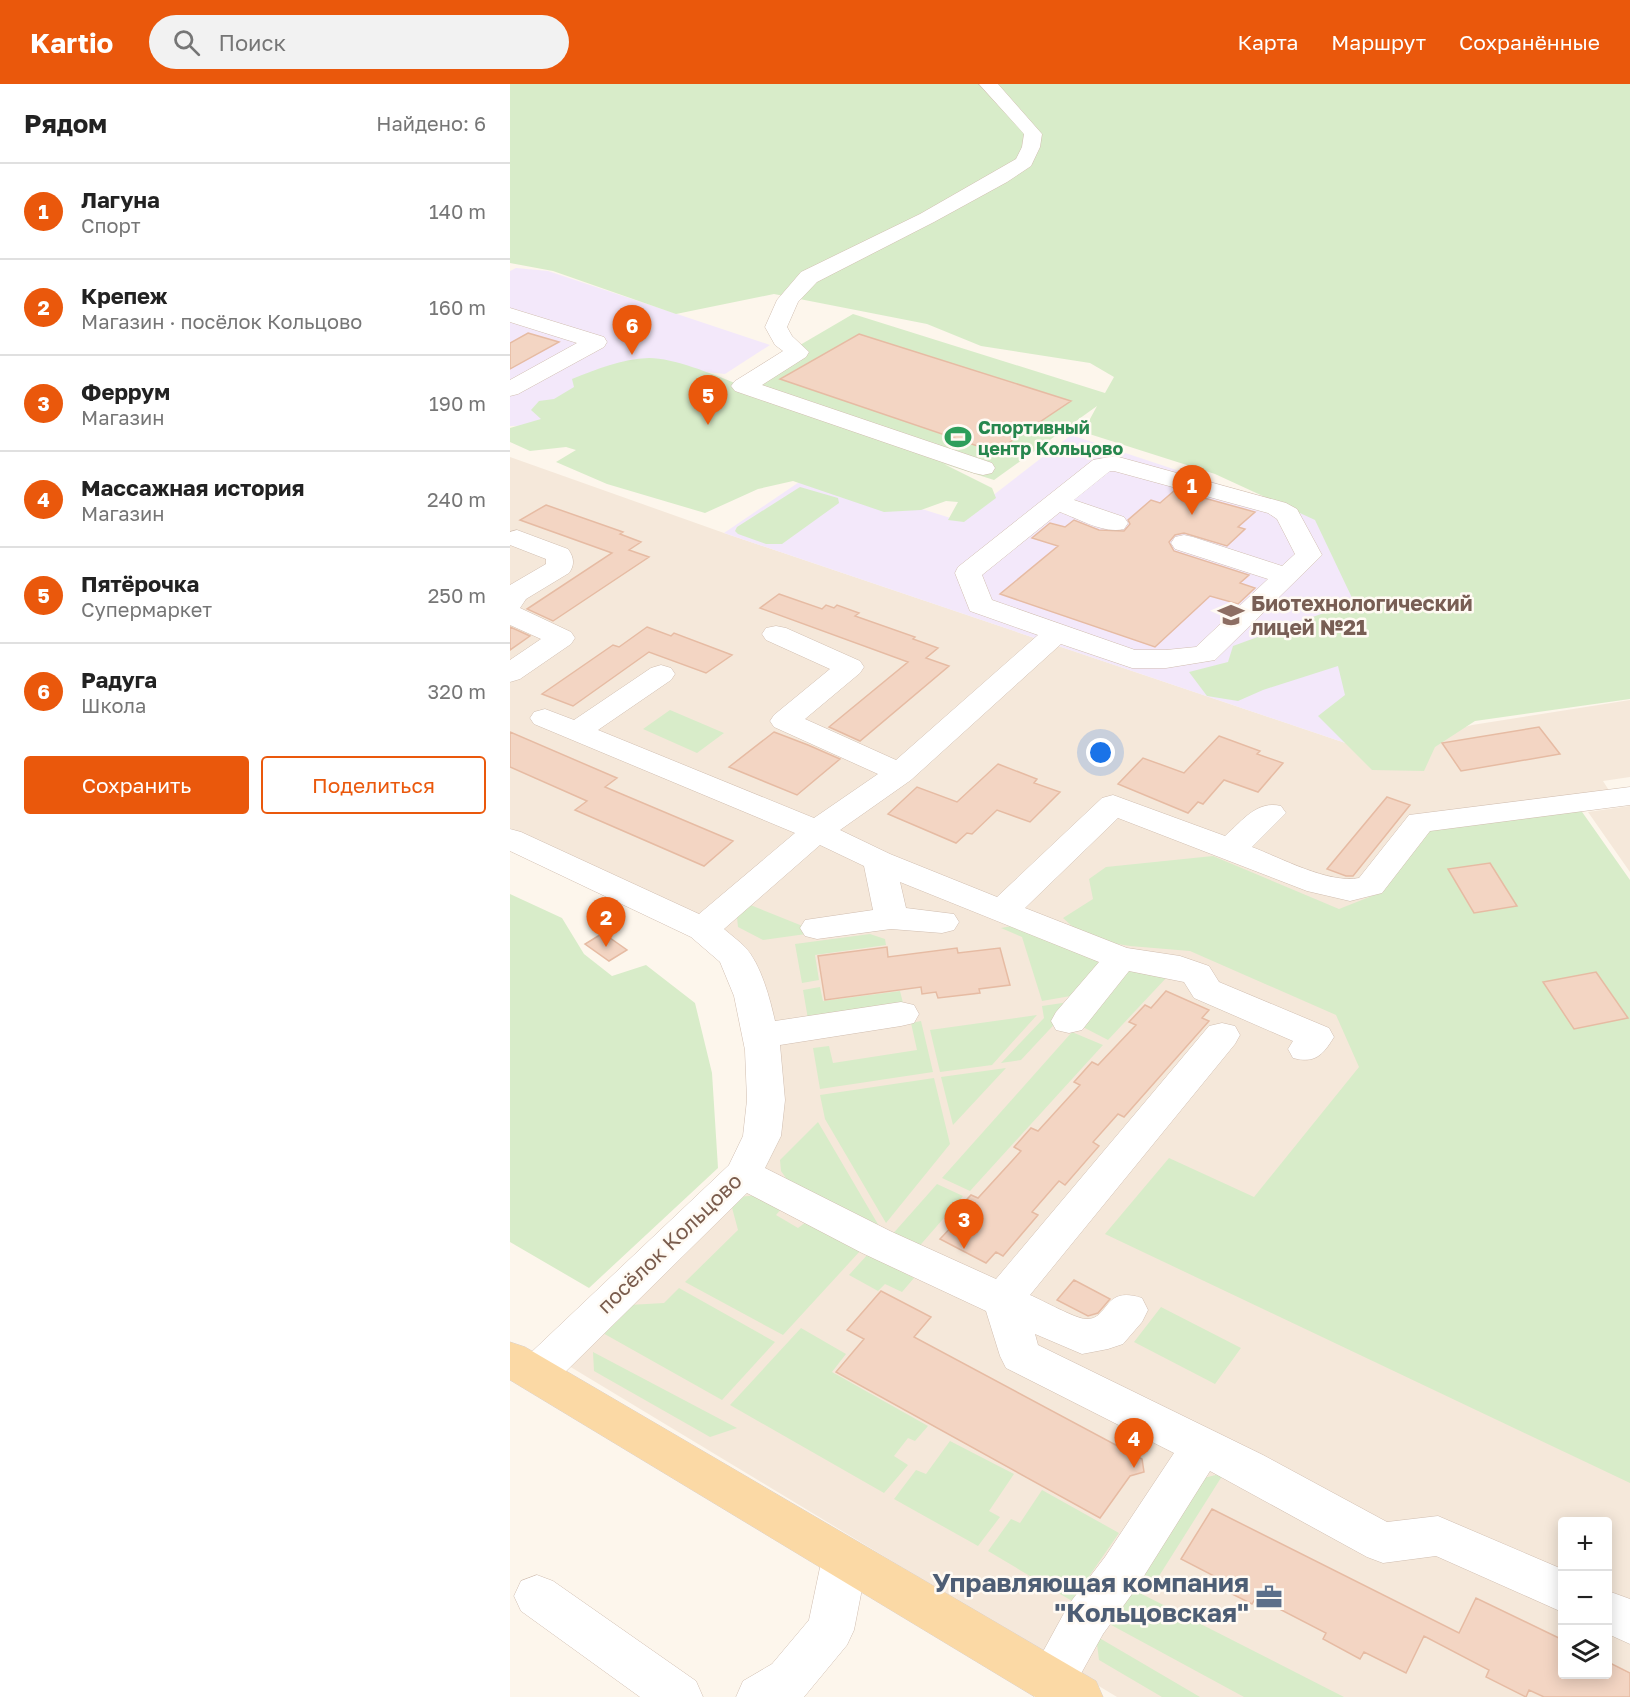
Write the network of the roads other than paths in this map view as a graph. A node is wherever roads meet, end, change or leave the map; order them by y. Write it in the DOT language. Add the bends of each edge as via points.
graph roads {
  1 [pos="988,84"];
  2 [pos="510,315"];
  3 [pos="510,389"];
  4 [pos="983,468"];
  5 [pos="1056,502"];
  6 [pos="1114,523"];
  7 [pos="517,538"];
  8 [pos="1184,543"];
  9 [pos="1286,576"];
  10 [pos="510,603"];
  11 [pos="510,614"];
  12 [pos="1057,633"];
  13 [pos="776,634"];
  14 [pos="510,673"];
  15 [pos="661,674"];
  16 [pos="545,718"];
  17 [pos="577,731"];
  18 [pos="900,773"];
  19 [pos="1630,796"];
  20 [pos="1270,813"];
  21 [pos="817,831"];
  22 [pos="510,839"];
  23 [pos="1229,850"];
  24 [pos="879,861"];
  25 [pos="1002,911"];
  26 [pos="891,918"];
  27 [pos="942,921"];
  28 [pos="817,928"];
  29 [pos="703,929"];
  30 [pos="1121,958"];
  31 [pos="901,1014"];
  32 [pos="1069,1022"];
  33 [pos="1222,1035"];
  34 [pos="760,1036"];
  35 [pos="1306,1048"];
  36 [pos="743,1174"];
  37 [pos="1003,1299"];
  38 [pos="1128,1310"];
  39 [pos="523,1367"];
  40 [pos="1202,1448"];
  41 [pos="845,1558"];
  42 [pos="1558,1589"];
  43 [pos="537,1596"];
  44 [pos="1612,1614"];
  45 [pos="1630,1622"];
  46 [pos="1065,1689"];
  47 [pos="679,1697"];
  48 [pos="760,1697"];
  1 -- 4 [label="street" via="1033,134 1024,162 927,218 809,277 788,300 776,327 783,340 798,352 744,386"];
  2 -- 3 [label="street" via="596,342"];
  5 -- 6 [label="street"];
  5 -- 9 [label="street" via="1102,465 1115,463 1277,508 1288,514 1310,555"];
  5 -- 12 [label="street" via="968,573 980,605"];
  7 -- 10 [label="street" via="558,555 560,567 514,594"];
  8 -- 9 [label="street"];
  9 -- 12 [label="street" via="1205,654 1132,659"];
  11 -- 14 [label="street" via="561,638"];
  12 -- 18 [label="street"];
  13 -- 18 [label="street" via="850,667 785,721"];
  15 -- 17 [label="street"];
  16 -- 17 [label="street"];
  17 -- 21 [label="street"];
  18 -- 21 [label="street"];
  19 -- 23 [label="street" via="1420,822 1370,886 1350,890 1319,884"];
  20 -- 23 [label="street"];
  21 -- 24 [label="street"];
  21 -- 29 [label="street"];
  22 -- 29 [label="street, посёлок Кольцово"];
  23 -- 25 [label="street" via="1113,805"];
  24 -- 25 [label="street"];
  24 -- 26 [label="street"];
  25 -- 30 [label="street"];
  26 -- 27 [label="street"];
  26 -- 28 [label="street"];
  29 -- 34 [label="street, посёлок Кольцово" via="734,956 752,996"];
  30 -- 32 [label="street"];
  30 -- 35 [label="street" via="1208,977 1206,990 1316,1037"];
  31 -- 34 [label="street"];
  33 -- 37 [label="street"];
  34 -- 36 [label="street, посёлок Кольцово" via="766,1100 762,1136"];
  36 -- 37 [label="street" via="876,1242"];
  36 -- 39 [label="street, посёлок Кольцово"];
  37 -- 38 [label="street" via="1082,1337 1108,1332"];
  37 -- 40 [label="street" via="1021,1356"];
  39 -- 41 [label="main road"];
  40 -- 42 [label="street" via="1247,1468 1383,1544 1438,1536"];
  40 -- 46 [label="street" via="1086,1619"];
  41 -- 46 [label="main road"];
  41 -- 48 [label="street" via="830,1630 789,1680"];
  43 -- 47 [label="street"];
  44 -- 45 [label="street"];
}
